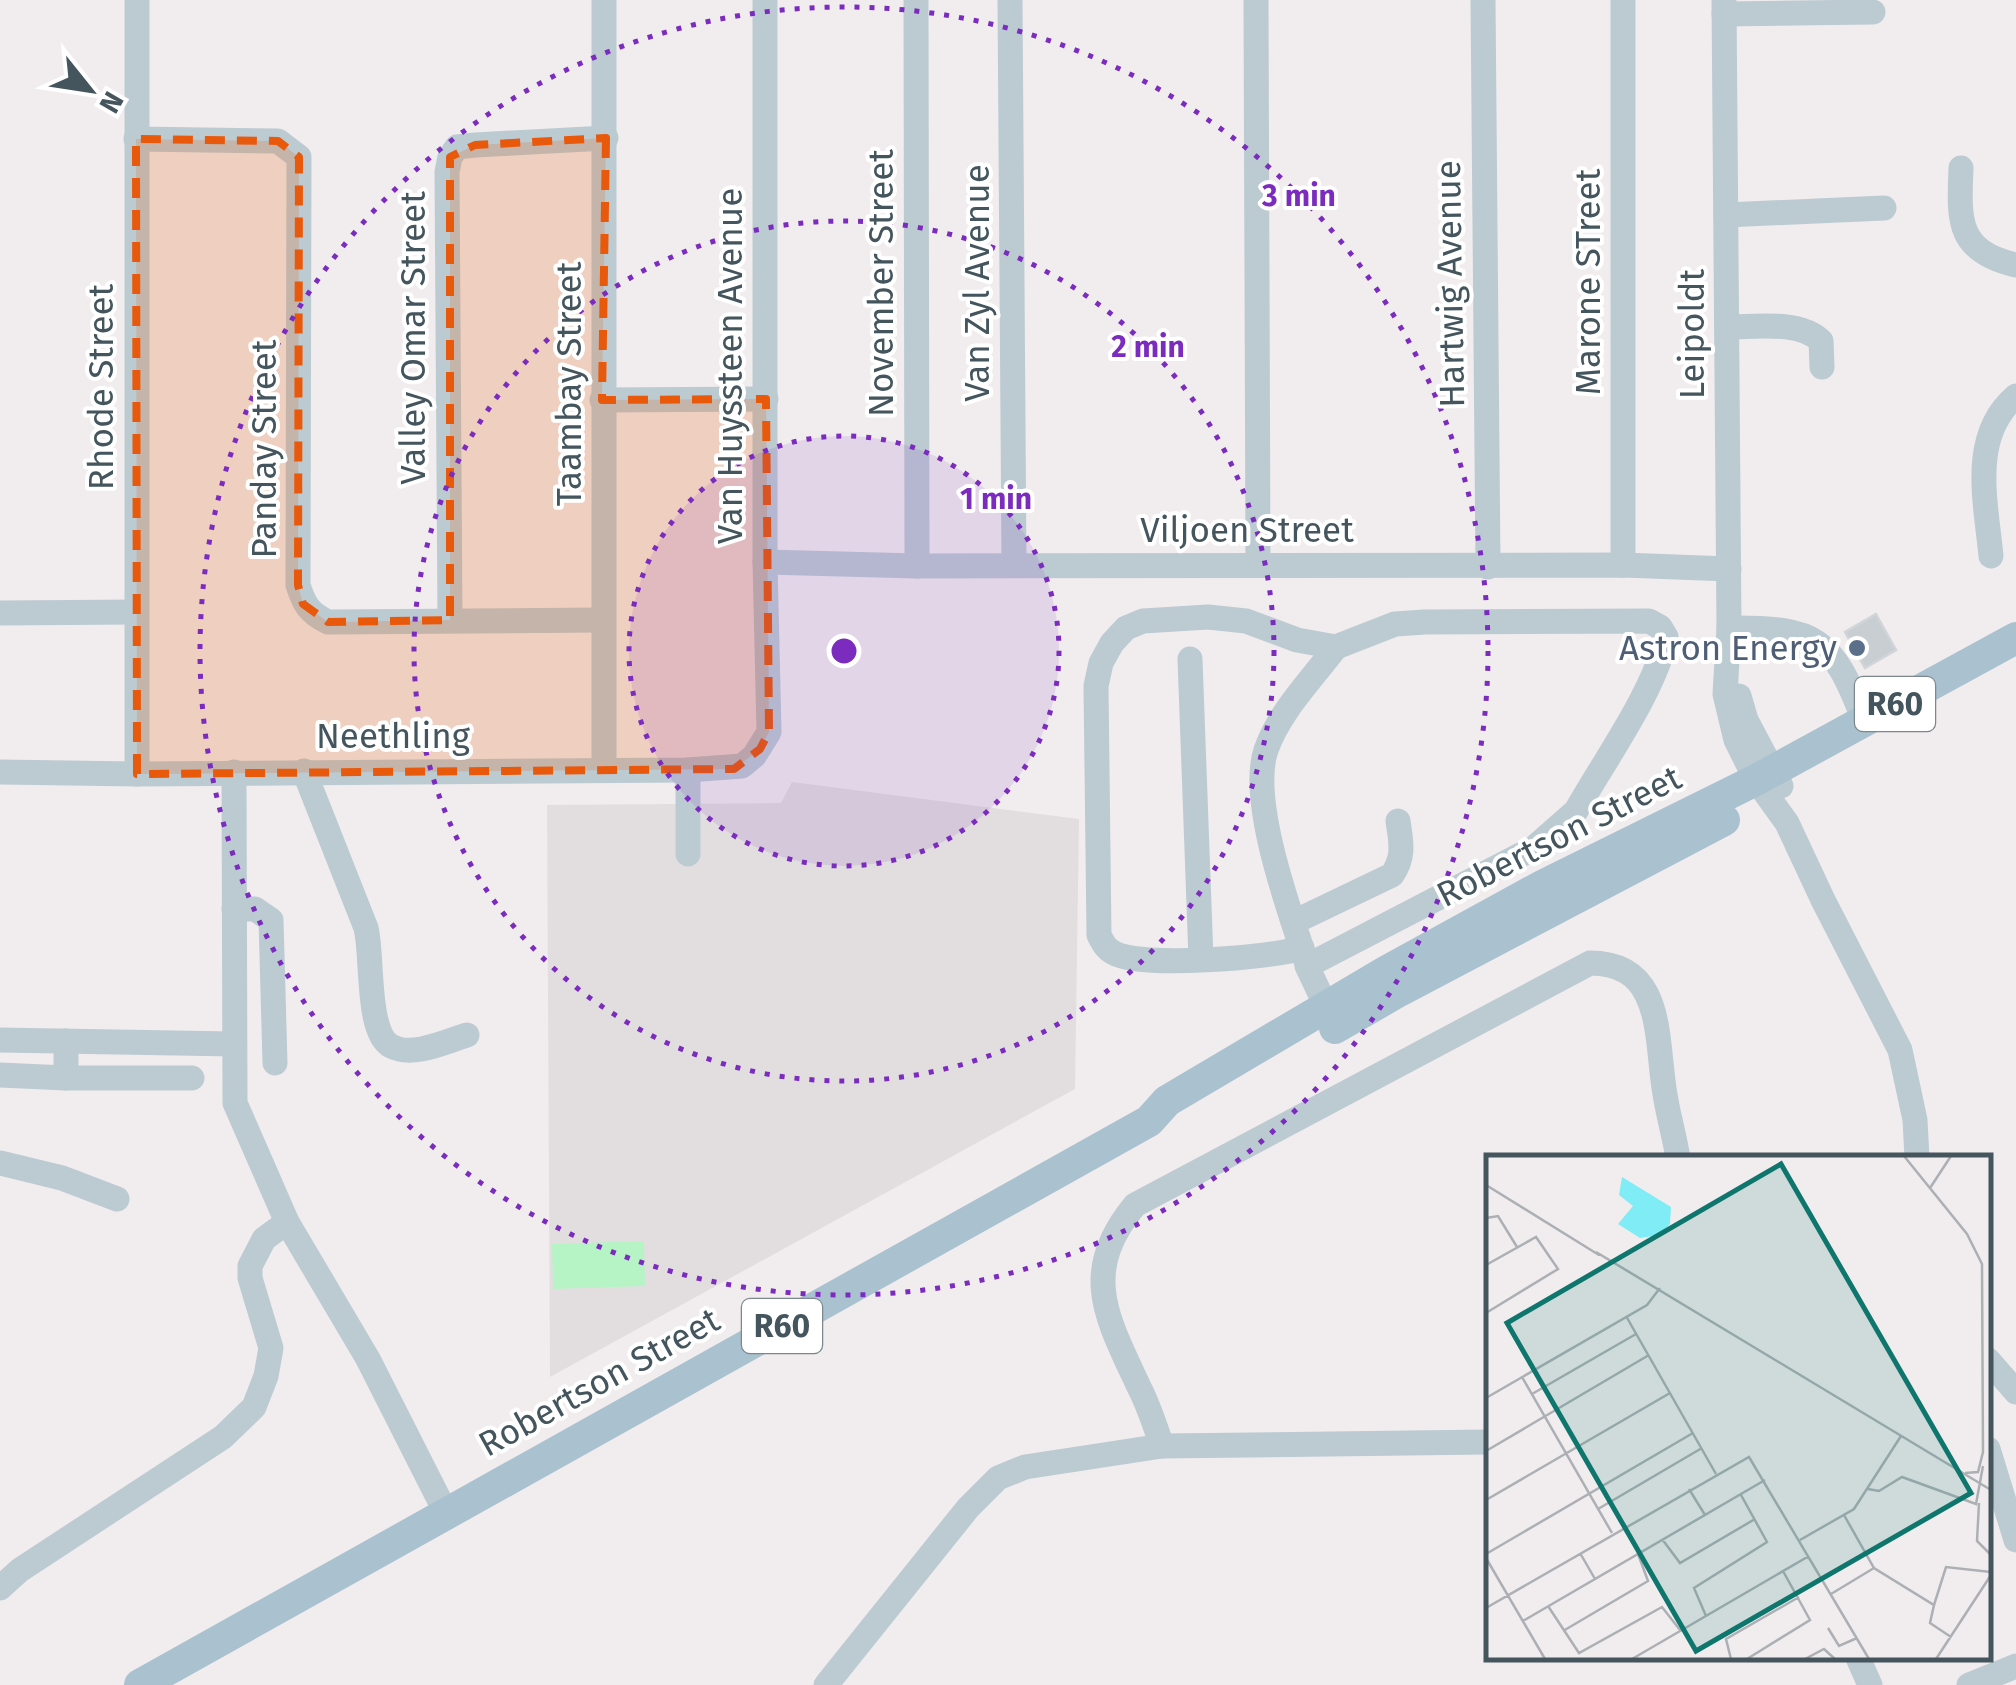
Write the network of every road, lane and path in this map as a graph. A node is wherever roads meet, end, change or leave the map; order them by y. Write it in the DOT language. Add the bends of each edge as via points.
graph roads {
  1 [pos="138,0"];
  2 [pos="604,0"];
  3 [pos="765,0"];
  4 [pos="916,0"];
  5 [pos="1010,0"];
  6 [pos="1256,0"];
  7 [pos="1483,0"];
  8 [pos="1623,0"];
  9 [pos="1724,7"];
  10 [pos="1873,12"];
  11 [pos="606,138"];
  12 [pos="136,139"];
  13 [pos="1961,168"];
  14 [pos="1884,208"];
  15 [pos="1726,215"];
  16 [pos="2016,265"];
  17 [pos="1727,327"];
  18 [pos="1822,367"];
  19 [pos="2016,396"];
  20 [pos="766,399"];
  21 [pos="602,400"];
  22 [pos="1991,556"];
  23 [pos="765,562"];
  24 [pos="1014,565"];
  25 [pos="1258,565"];
  26 [pos="1623,565"];
  27 [pos="917,566"];
  28 [pos="1488,567"];
  29 [pos="1728,569"];
  30 [pos="136,612"];
  31 [pos="0,613"];
  32 [pos="450,620"];
  33 [pos="602,620"];
  34 [pos="1729,628"];
  35 [pos="2016,638"];
  36 [pos="1336,647"];
  37 [pos="1190,659"];
  38 [pos="2016,659"];
  39 [pos="1864,721"];
  40 [pos="769,732"];
  41 [pos="604,769"];
  42 [pos="688,770"];
  43 [pos="0,772"];
  44 [pos="234,772"];
  45 [pos="304,772"];
  46 [pos="138,774"];
  47 [pos="1773,792"];
  48 [pos="1398,821"];
  49 [pos="688,854"];
  50 [pos="234,908"];
  51 [pos="1294,922"];
  52 [pos="1305,957"];
  53 [pos="1201,959"];
  54 [pos="1331,1018"];
  55 [pos="467,1035"];
  56 [pos="0,1040"];
  57 [pos="66,1041"];
  58 [pos="233,1044"];
  59 [pos="275,1064"];
  60 [pos="0,1076"];
  61 [pos="66,1078"];
  62 [pos="192,1078"];
  63 [pos="1677,1155"];
  64 [pos="1917,1155"];
  65 [pos="0,1163"];
  66 [pos="117,1199"];
  67 [pos="288,1222"];
  68 [pos="1992,1364"];
  69 [pos="2016,1392"];
  70 [pos="1486,1442"];
  71 [pos="1162,1446"];
  72 [pos="1991,1460"];
  73 [pos="446,1514"];
  74 [pos="2016,1540"];
  75 [pos="0,1588"];
  76 [pos="1859,1660"];
  77 [pos="2016,1666"];
  78 [pos="140,1685"];
  79 [pos="826,1685"];
  80 [pos="1870,1685"];
  81 [pos="1969,1685"];
  1 -- 12 [label="street, Rhode Street"];
  2 -- 11 [label="street, Taambay Street"];
  3 -- 20 [label="street, Van Huyssteen Avenue"];
  4 -- 27 [label="street, November Street"];
  5 -- 24 [label="street, Van Zyl Avenue"];
  6 -- 25 [label="street"];
  7 -- 28 [label="street, Hartwig Avenue"];
  8 -- 26 [label="street, Marone STreet"];
  9 -- 10 [label="street"];
  9 -- 15 [label="street, Leipoldt"];
  11 -- 21 [label="street, Taambay Street"];
  11 -- 32 [label="street, Valley Omar Street" via="475,145 457,148 450,158"];
  12 -- 30 [label="street, Rhode Street"];
  12 -- 32 [label="street, Panday Street" via="278,140 299,157 298,585 304,604 328,622"];
  13 -- 16 [label="street" via="1966,236 1997,261"];
  14 -- 15 [label="street"];
  15 -- 17 [label="street, Leipoldt"];
  17 -- 18 [label="street" via="1811,332 1820,341"];
  17 -- 29 [label="street, Leipoldt"];
  19 -- 22 [label="street" via="1988,436 1985,453"];
  20 -- 21 [label="street"];
  20 -- 23 [label="street, Van Huyssteen Avenue"];
  21 -- 33 [label="street, Taambay Street"];
  23 -- 27 [label="street, Viljoen Street"];
  23 -- 40 [label="street, Van Huyssteen Avenue"];
  24 -- 25 [label="street, Viljoen Street"];
  24 -- 27 [label="street, Viljoen Street"];
  25 -- 28 [label="street, Viljoen Street"];
  26 -- 28 [label="street, Viljoen Street"];
  26 -- 29 [label="street, Viljoen Street"];
  29 -- 34 [label="street, Leipoldt"];
  30 -- 31 [label="street"];
  30 -- 46 [label="street, Rhode Street"];
  32 -- 33 [label="street, Panday Street"];
  33 -- 41 [label="street, Taambay Street"];
  34 -- 39 [label="street" via="1777,628 1810,638 1839,666"];
  34 -- 47 [label="street, Leipoldt" via="1729,668"];
  35 -- 39 [label="main road, Robertson Street / R60"];
  36 -- 51 [label="street" via="1265,752 1265,815"];
  36 -- 52 [label="street" via="1395,624 1425,622 1649,621 1666,637 1650,681 1564,824 1534,848"];
  36 -- 53 [label="street" via="1246,621 1174,618 1126,628 1101,662 1099,935 1110,952 1122,956"];
  37 -- 53 [label="street"];
  38 -- 47 [label="main road, Robertson Street / R60"];
  39 -- 47 [label="main road, Robertson Street / R60"];
  40 -- 42 [label="street, Neethling" via="742,766"];
  41 -- 42 [label="street, Neethling"];
  41 -- 45 [label="street, Neethling"];
  42 -- 49 [label="street"];
  43 -- 46 [label="street, Neethling"];
  44 -- 45 [label="street, Neethling"];
  44 -- 46 [label="street, Neethling"];
  44 -- 50 [label="street"];
  45 -- 55 [label="street" via="366,928 382,1037 391,1047 426,1048"];
  47 -- 54 [label="main road, Robertson Street / R60" via="1544,885"];
  47 -- 64 [label="street, Leipoldt" via="1900,1050"];
  48 -- 51 [label="street" via="1403,849 1392,874"];
  50 -- 58 [label="street"];
  50 -- 59 [label="street" via="255,909 270,920"];
  51 -- 52 [label="street"];
  52 -- 53 [label="street"];
  52 -- 54 [label="street"];
  54 -- 73 [label="main road, Robertson Street / R60" via="1167,1101 1149,1121"];
  56 -- 57 [label="street"];
  57 -- 58 [label="street"];
  57 -- 61 [label="street"];
  58 -- 67 [label="street" via="235,1102"];
  60 -- 61 [label="street"];
  61 -- 62 [label="street"];
  63 -- 71 [label="street" via="1660,1036 1642,984 1618,966 1590,963 1135,1205 1101,1270 1104,1311"];
  65 -- 66 [label="street"];
  67 -- 73 [label="street"];
  67 -- 75 [label="street" via="264,1239 250,1266 271,1348 254,1407 224,1437"];
  68 -- 69 [label="street"];
  70 -- 71 [label="street"];
  71 -- 79 [label="street" via="1026,1467 998,1478"];
  72 -- 74 [label="street"];
  73 -- 78 [label="main road, Robertson Street / R60"];
  76 -- 80 [label="street"];
  77 -- 81 [label="street"];
}
